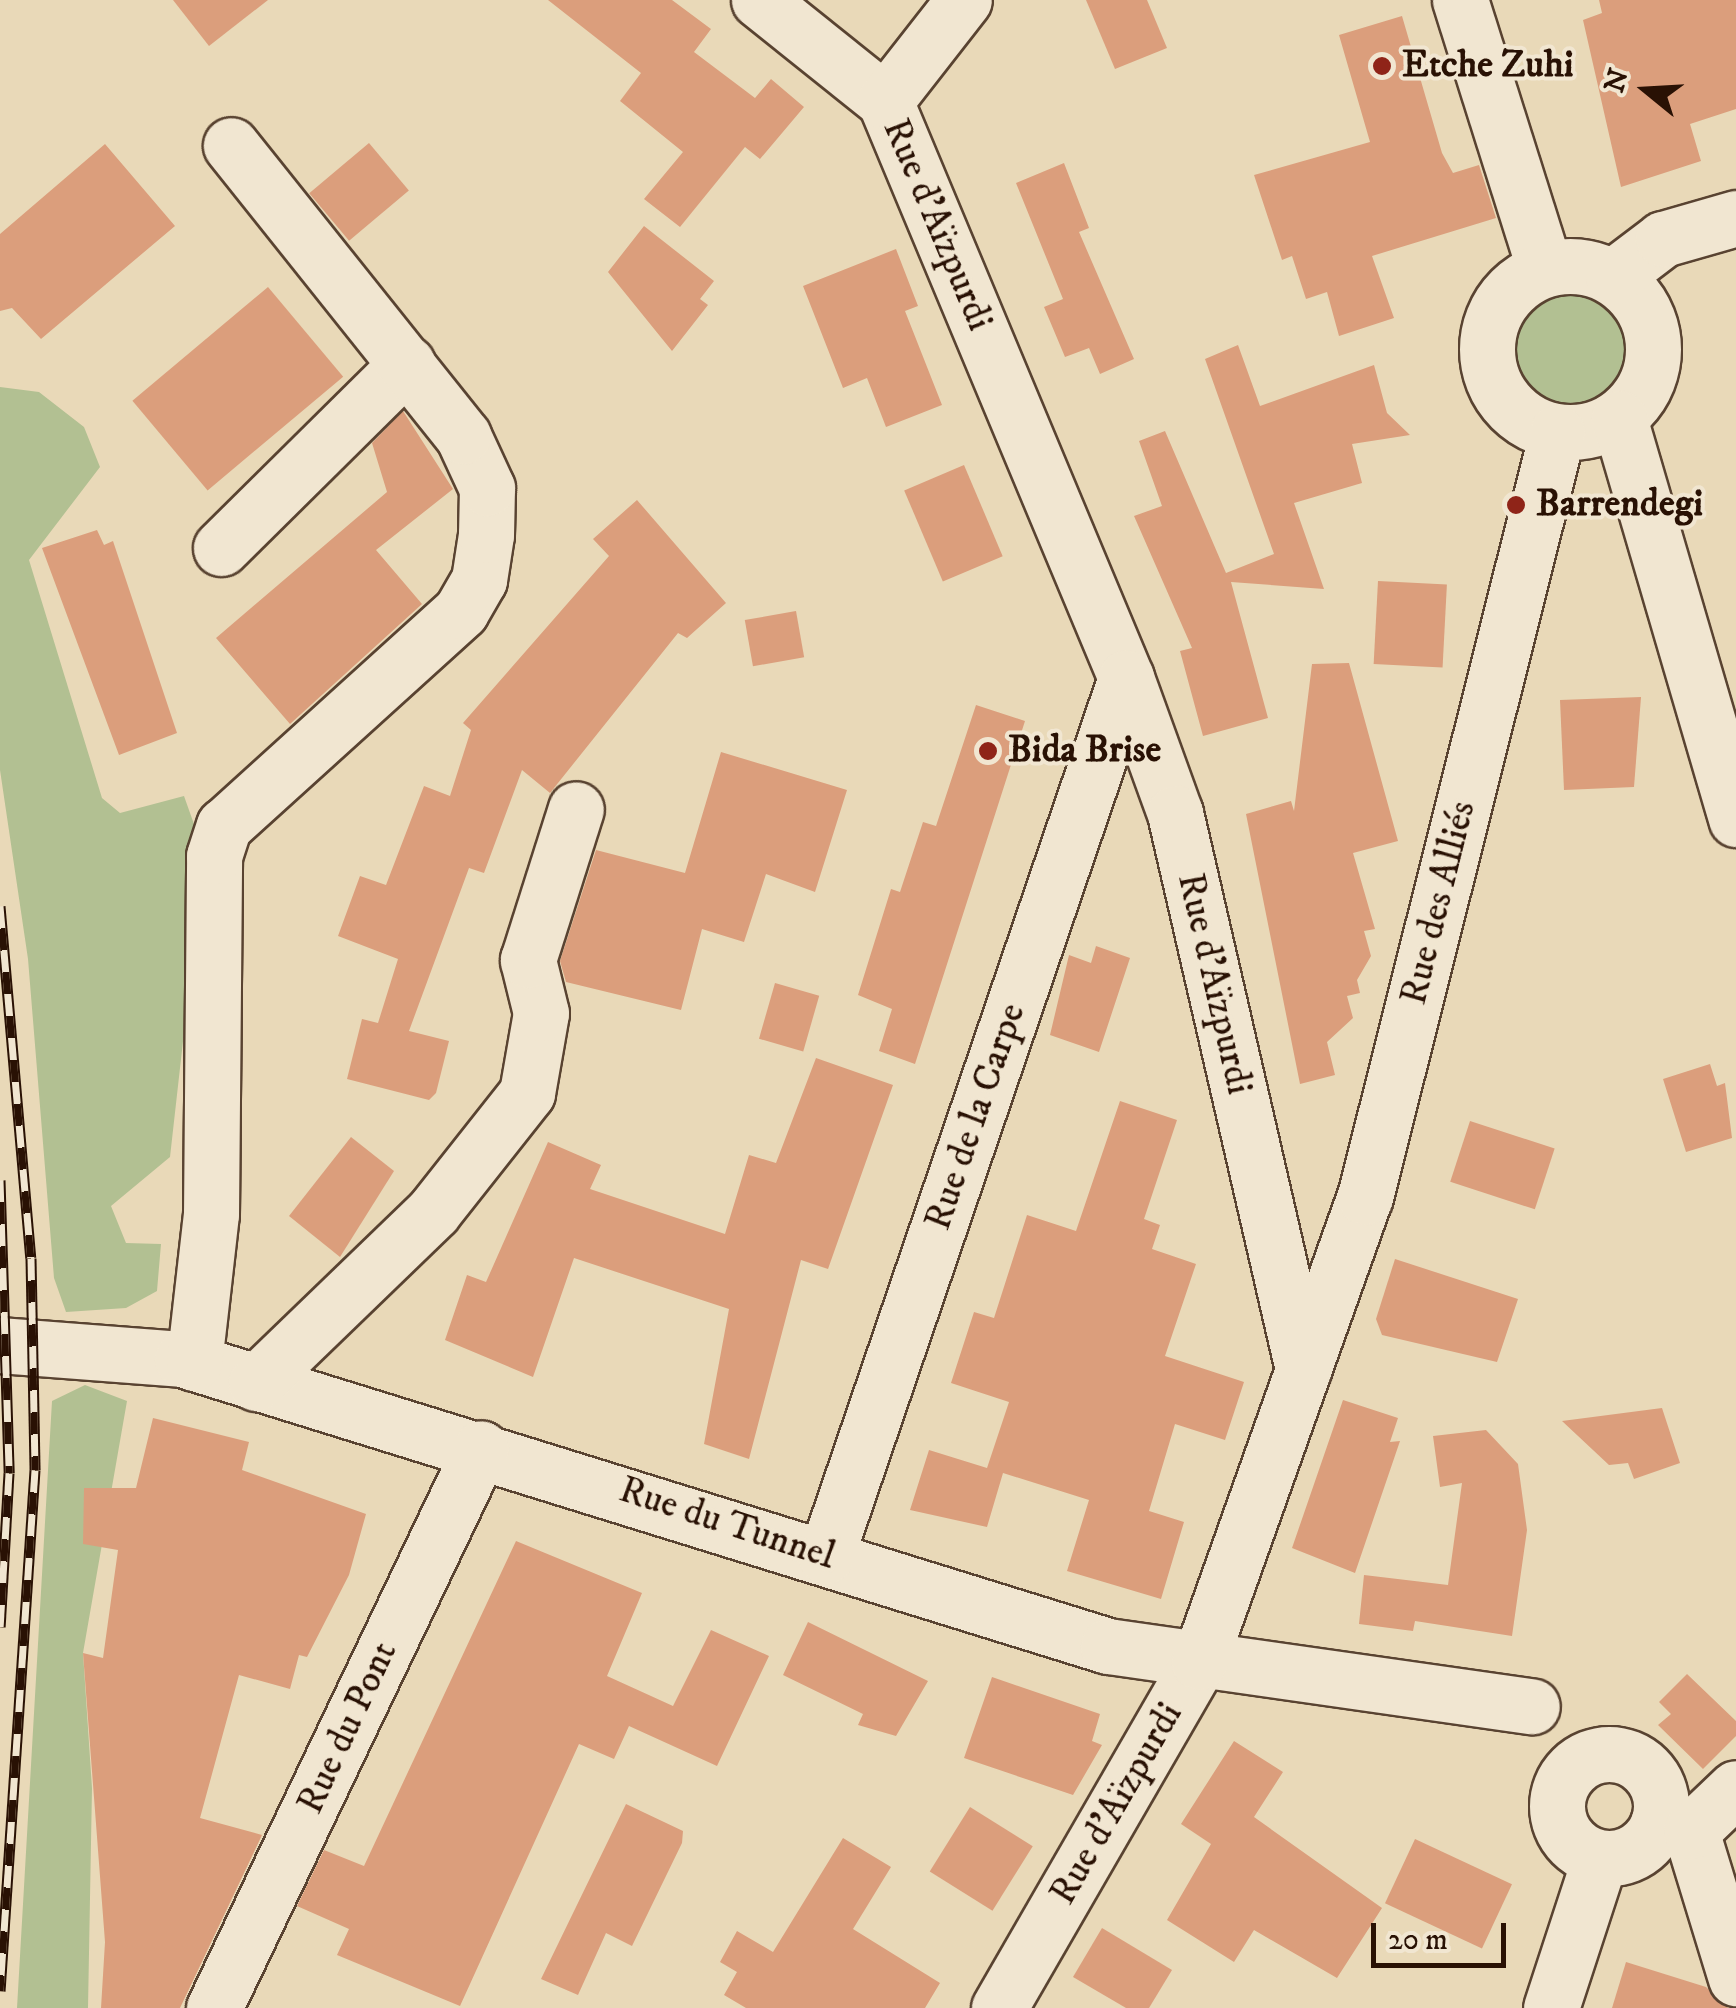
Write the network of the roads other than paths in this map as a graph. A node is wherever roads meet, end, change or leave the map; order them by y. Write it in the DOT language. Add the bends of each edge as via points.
graph roads {
  1 [pos="759,0"];
  2 [pos="964,0"];
  3 [pos="1460,0"];
  4 [pos="885,100"];
  5 [pos="231,145"];
  6 [pos="1736,218"];
  7 [pos="1545,269"];
  8 [pos="1613,277"];
  9 [pos="407,364"];
  10 [pos="1619,418"];
  11 [pos="1557,432"];
  12 [pos="221,548"];
  13 [pos="1126,678"];
  14 [pos="576,809"];
  15 [pos="1736,819"];
  16 [pos="0,1345"];
  17 [pos="194,1363"];
  18 [pos="1303,1369"];
  19 [pos="256,1383"];
  20 [pos="481,1448"];
  21 [pos="826,1556"];
  22 [pos="1198,1662"];
  23 [pos="1588,1762"];
  24 [pos="1736,1788"];
  25 [pos="1675,1827"];
  26 [pos="1600,1858"];
  27 [pos="1736,1978"];
  28 [pos="214,2008"];
  29 [pos="999,2008"];
  30 [pos="1551,2008"];
  1 -- 4 [label="street, Rue d'Aïzpurdi"];
  2 -- 4 [label="street"];
  3 -- 7 [label="street"];
  4 -- 13 [label="street, Rue d'Aïzpurdi"];
  5 -- 9 [label="street"];
  6 -- 8 [label="street" via="1664,239"];
  7 -- 8 [label="street"];
  7 -- 11 [label="street" via="1494,314 1486,342 1507,405"];
  8 -- 10 [label="street" via="1653,334 1653,364"];
  9 -- 12 [label="street"];
  9 -- 17 [label="street" via="463,436 486,488 480,580 461,611 224,826 214,856 211,1214"];
  10 -- 11 [label="street"];
  10 -- 15 [label="street"];
  11 -- 18 [label="street, Rue des Alliés" via="1365,1197"];
  13 -- 18 [label="street, Rue d'Aïzpurdi" via="1175,814"];
  13 -- 21 [label="street, Rue de la Carpe"];
  14 -- 19 [label="street" via="528,960 541,1014 527,1092 433,1212"];
  16 -- 17 [label="street, Rue du Tunnel" via="102,1346"];
  17 -- 19 [label="street, Rue du Tunnel"];
  18 -- 22 [label="street, Rue d'Aïzpurdi"];
  19 -- 20 [label="street, Rue du Tunnel"];
  20 -- 21 [label="street, Rue du Tunnel"];
  20 -- 28 [label="street, Rue du Pont"];
  21 -- 22 [label="street, Rue du Tunnel" via="1108,1646"];
  22 -- 23 [label="street, Rue du Tunnel" via="1532,1706"];
  22 -- 29 [label="street, Rue d'Aïzpurdi"];
  23 -- 25 [label="street" via="1647,1770"];
  23 -- 26 [label="street" via="1559,1824"];
  24 -- 25 [label="street"];
  25 -- 26 [label="street" via="1631,1854"];
  25 -- 27 [label="street"];
  26 -- 30 [label="street"];
}
